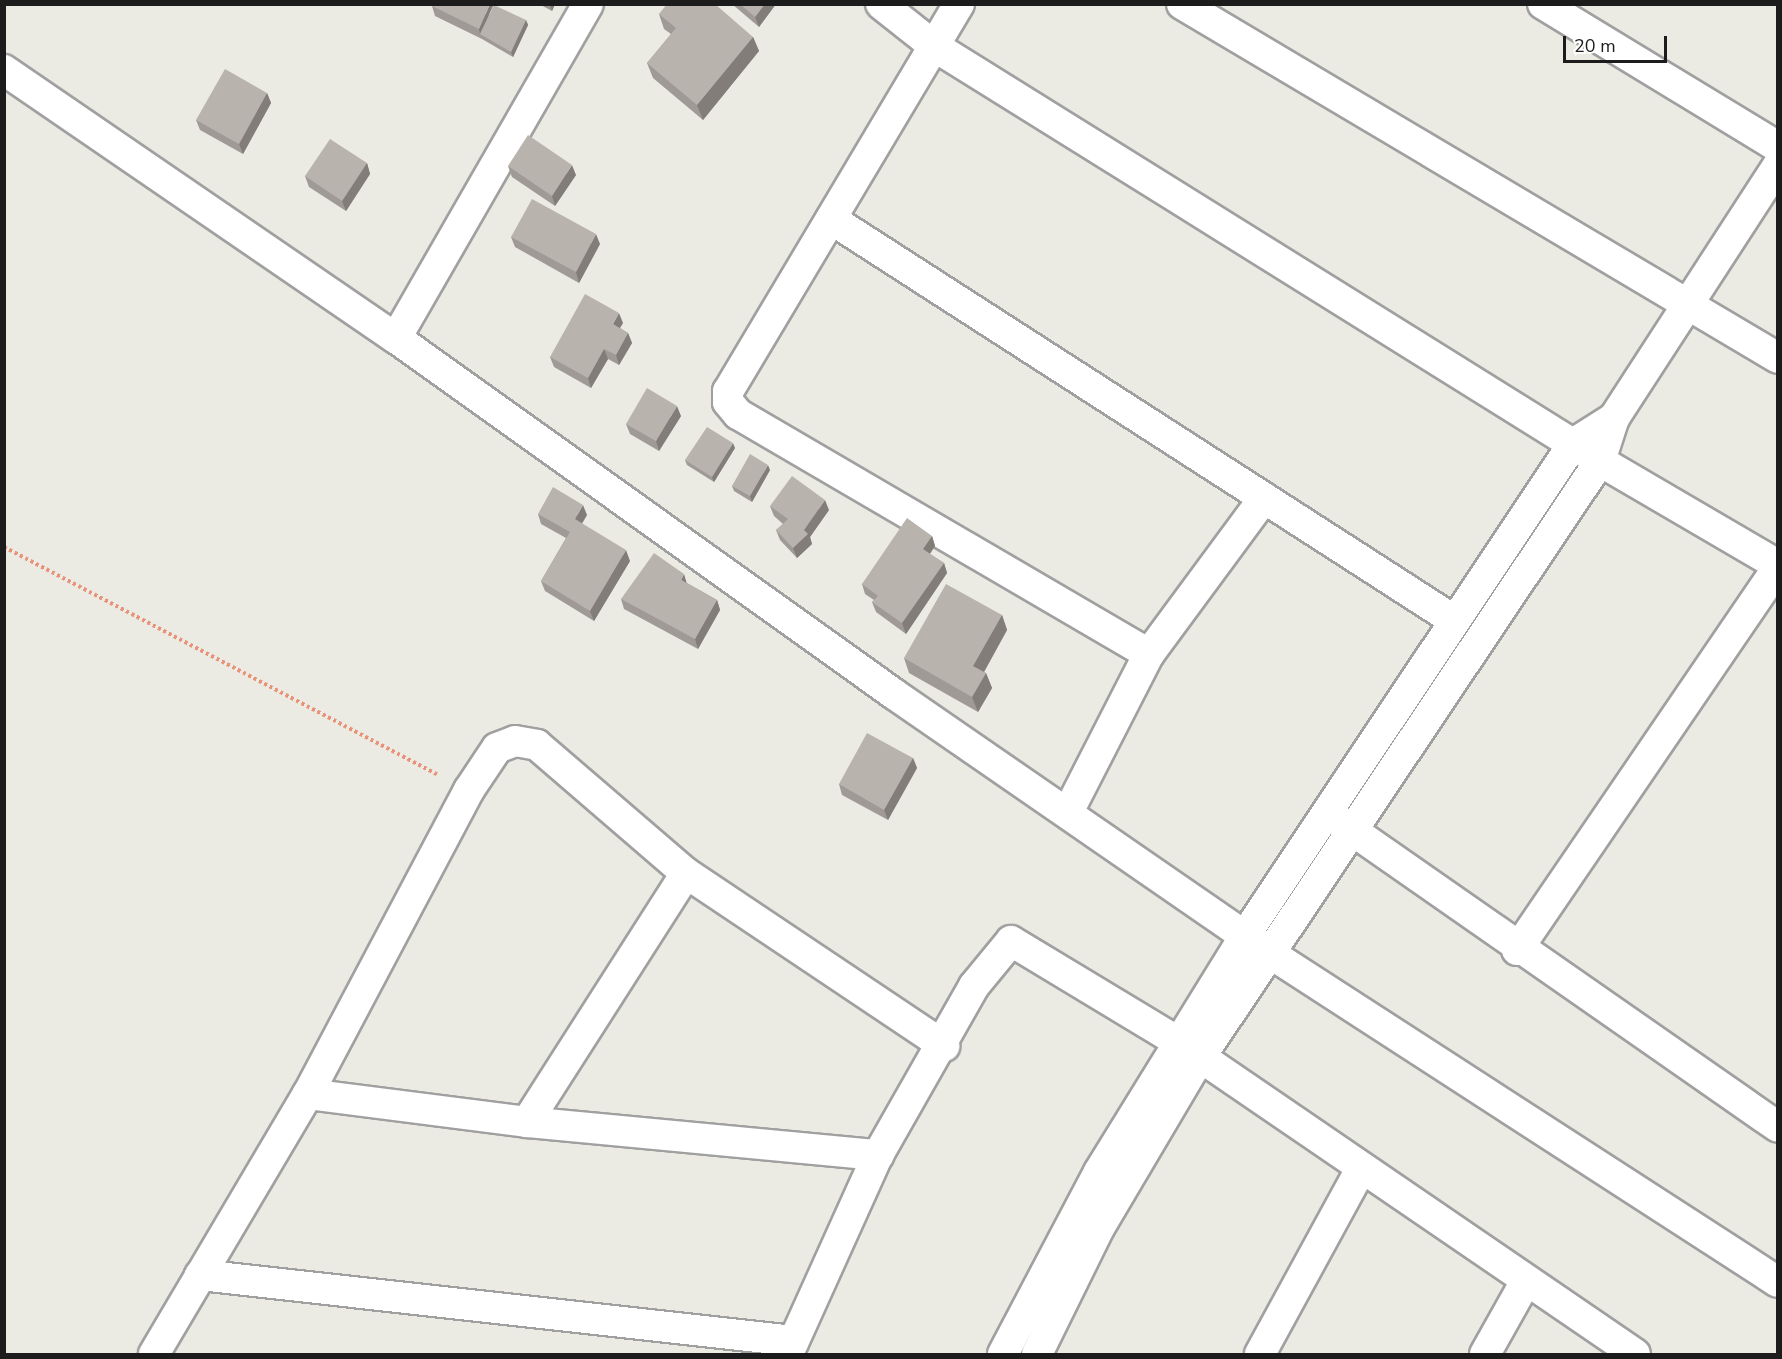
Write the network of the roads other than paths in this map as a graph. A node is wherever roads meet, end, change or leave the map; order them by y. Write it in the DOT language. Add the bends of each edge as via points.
graph roads {
  1 [pos="588,4"];
  2 [pos="881,4"];
  3 [pos="959,4"];
  4 [pos="1182,4"];
  5 [pos="1543,4"];
  6 [pos="934,46"];
  7 [pos="4,70"];
  8 [pos="1778,147"];
  9 [pos="1778,165"];
  10 [pos="831,219"];
  11 [pos="1687,303"];
  12 [pos="396,338"];
  13 [pos="1778,358"];
  14 [pos="1614,418"];
  15 [pos="1573,444"];
  16 [pos="1600,461"];
  17 [pos="1264,498"];
  18 [pos="1778,566"];
  19 [pos="1452,619"];
  20 [pos="1149,654"];
  21 [pos="1069,810"];
  22 [pos="1338,822"];
  23 [pos="686,873"];
  24 [pos="1257,943"];
  25 [pos="1517,950"];
  26 [pos="944,1046"];
  27 [pos="1189,1051"];
  28 [pos="308,1095"];
  29 [pos="527,1122"];
  30 [pos="1778,1127"];
  31 [pos="878,1155"];
  32 [pos="1361,1169"];
  33 [pos="200,1275"];
  34 [pos="1526,1281"];
  35 [pos="1778,1282"];
  36 [pos="790,1348"];
  37 [pos="154,1354"];
  38 [pos="1003,1354"];
  39 [pos="1037,1354"];
  40 [pos="1260,1354"];
  41 [pos="1485,1354"];
  42 [pos="1635,1354"];
  1 -- 12 [label="street"];
  2 -- 6 [label="street"];
  3 -- 6 [label="street"];
  4 -- 11 [label="street"];
  5 -- 8 [label="street"];
  6 -- 10 [label="street"];
  6 -- 15 [label="street"];
  7 -- 12 [label="street"];
  9 -- 11 [label="street"];
  10 -- 17 [label="street"];
  10 -- 20 [label="street" via="728,392 728,402 738,414"];
  11 -- 13 [label="street"];
  11 -- 14 [label="street"];
  12 -- 21 [label="street" via="894,694"];
  14 -- 15 [label="street"];
  14 -- 16 [label="street"];
  15 -- 16 [label="street"];
  15 -- 19 [label="street"];
  16 -- 18 [label="street"];
  16 -- 22 [label="street"];
  17 -- 19 [label="street"];
  17 -- 20 [label="street"];
  18 -- 25 [label="street"];
  19 -- 22 [label="street"];
  20 -- 21 [label="street"];
  21 -- 24 [label="street"];
  22 -- 24 [label="street"];
  22 -- 25 [label="street"];
  23 -- 26 [label="street"];
  23 -- 28 [label="street" via="537,745 515,741 497,748 469,789"];
  23 -- 29 [label="street"];
  24 -- 27 [label="street"];
  24 -- 35 [label="street"];
  25 -- 30 [label="street"];
  26 -- 27 [label="street" via="974,986 1011,941"];
  26 -- 31 [label="street"];
  27 -- 32 [label="street"];
  27 -- 38 [label="street" via="1099,1172"];
  27 -- 39 [label="street"];
  28 -- 29 [label="street"];
  28 -- 33 [label="street"];
  29 -- 31 [label="street"];
  31 -- 36 [label="street"];
  32 -- 34 [label="street"];
  32 -- 40 [label="street"];
  33 -- 36 [label="street"];
  33 -- 37 [label="street"];
  34 -- 41 [label="street"];
  34 -- 42 [label="street"];
}
